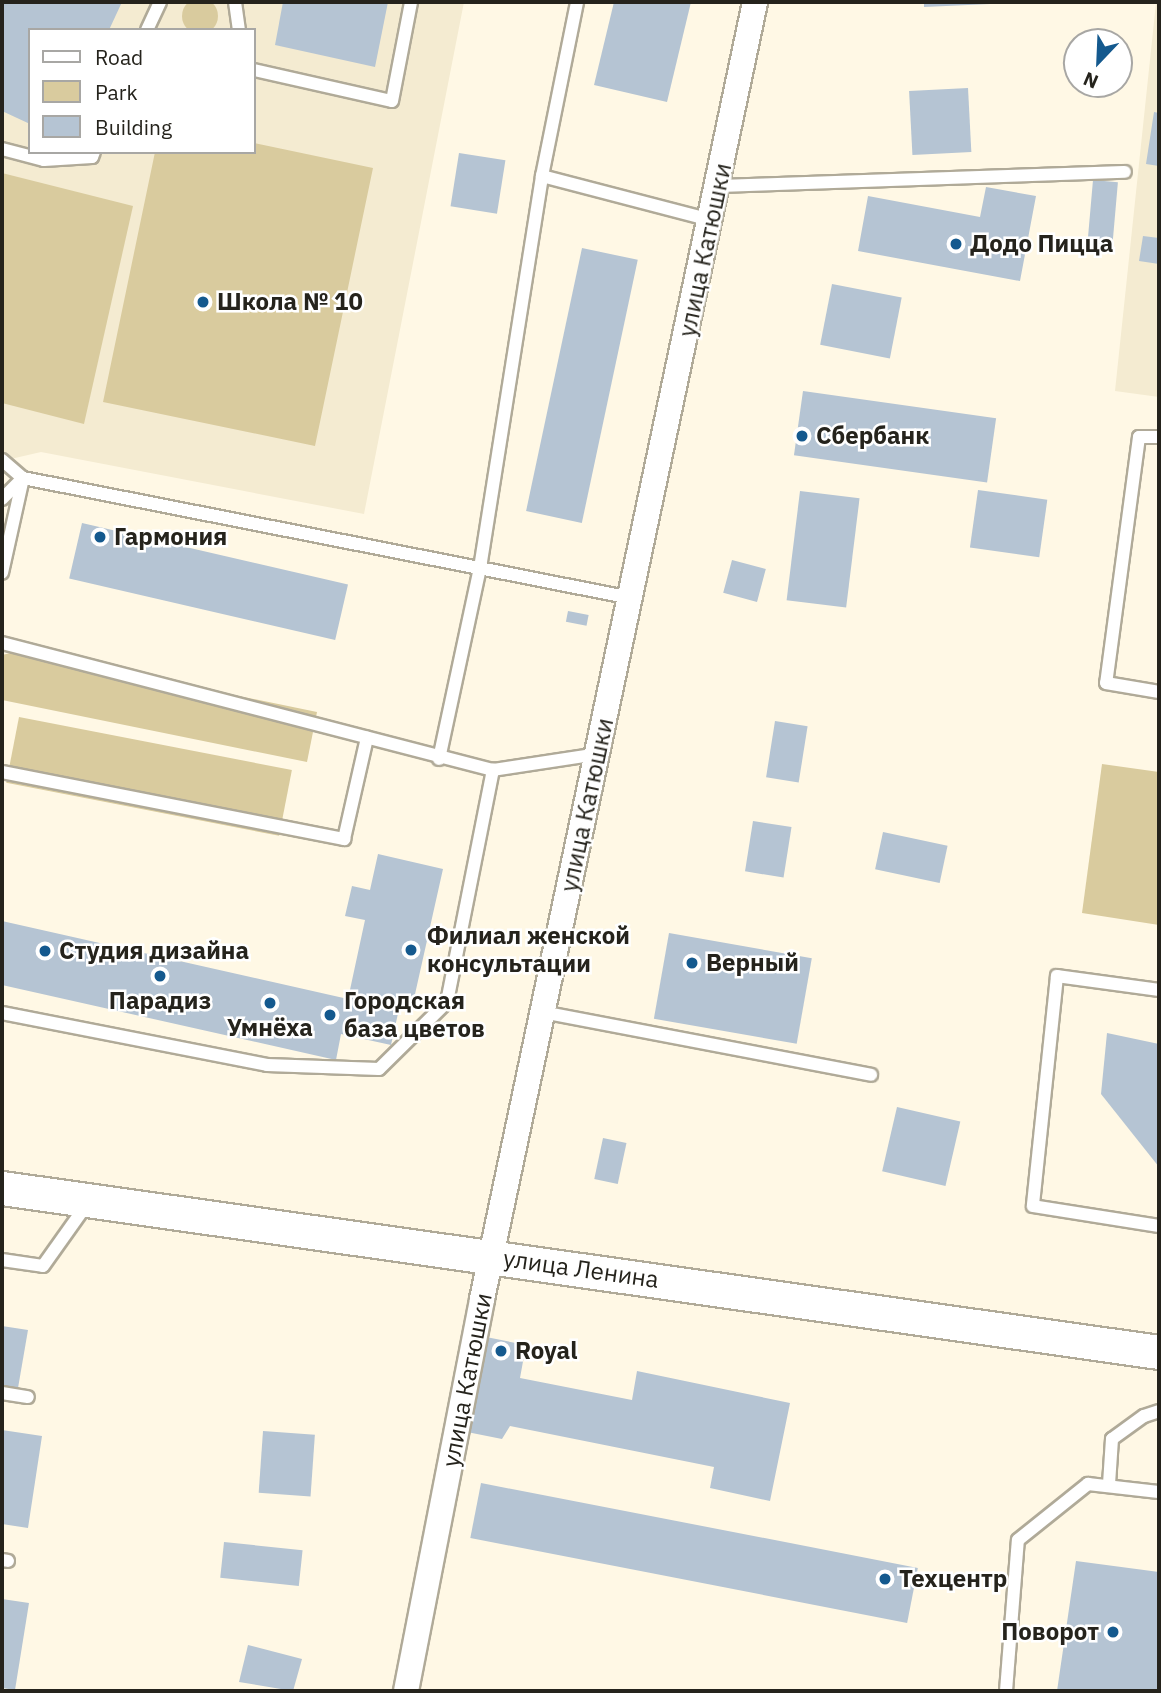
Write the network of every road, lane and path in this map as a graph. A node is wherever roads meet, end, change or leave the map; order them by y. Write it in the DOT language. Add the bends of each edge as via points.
graph roads {
  1 [pos="160,2"];
  2 [pos="235,2"];
  3 [pos="411,2"];
  4 [pos="577,2"];
  5 [pos="755,2"];
  6 [pos="148,28"];
  7 [pos="239,28"];
  8 [pos="256,70"];
  9 [pos="2,149"];
  10 [pos="93,154"];
  11 [pos="1125,172"];
  12 [pos="542,176"];
  13 [pos="719,186"];
  14 [pos="712,220"];
  15 [pos="1159,437"];
  16 [pos="2,460"];
  17 [pos="23,478"];
  18 [pos="2,499"];
  19 [pos="480,568"];
  20 [pos="2,573"];
  21 [pos="632,598"];
  22 [pos="2,643"];
  23 [pos="1159,692"];
  24 [pos="368,738"];
  25 [pos="598,754"];
  26 [pos="439,759"];
  27 [pos="493,770"];
  28 [pos="2,772"];
  29 [pos="1159,990"];
  30 [pos="542,1012"];
  31 [pos="2,1013"];
  32 [pos="871,1075"];
  33 [pos="2,1188"];
  34 [pos="88,1202"];
  35 [pos="1159,1226"];
  36 [pos="492,1256"];
  37 [pos="2,1260"];
  38 [pos="1159,1352"];
  39 [pos="2,1393"];
  40 [pos="28,1398"];
  41 [pos="1159,1411"];
  42 [pos="1109,1484"];
  43 [pos="1159,1492"];
  44 [pos="406,1691"];
  45 [pos="1006,1691"];
  1 -- 6 [label="lane"];
  2 -- 7 [label="lane"];
  3 -- 8 [label="lane" via="392,101"];
  4 -- 12 [label="lane"];
  5 -- 13 [label="street, улица Катюшки"];
  9 -- 10 [label="lane" via="44,160"];
  11 -- 13 [label="lane"];
  12 -- 14 [label="lane"];
  12 -- 19 [label="lane"];
  13 -- 14 [label="street, улица Катюшки"];
  14 -- 21 [label="street, улица Катюшки"];
  15 -- 23 [label="lane" via="1139,436 1106,683"];
  16 -- 17 [label="lane"];
  17 -- 18 [label="lane"];
  17 -- 19 [label="lane"];
  17 -- 20 [label="lane"];
  19 -- 21 [label="lane"];
  19 -- 26 [label="lane"];
  21 -- 25 [label="street, улица Катюшки"];
  22 -- 24 [label="lane"];
  24 -- 26 [label="lane"];
  24 -- 28 [label="lane" via="344,839"];
  25 -- 27 [label="lane"];
  25 -- 30 [label="street, улица Катюшки"];
  26 -- 27 [label="lane"];
  27 -- 31 [label="lane" via="447,1002 379,1069 267,1065"];
  29 -- 35 [label="lane" via="1057,976 1033,1206"];
  30 -- 32 [label="lane"];
  30 -- 36 [label="street, улица Катюшки"];
  33 -- 34 [label="main road, улица Ленина"];
  34 -- 36 [label="main road, улица Ленина"];
  34 -- 37 [label="lane" via="64,1243 43,1266"];
  36 -- 38 [label="main road, улица Ленина"];
  36 -- 44 [label="street, улица Катюшки"];
  39 -- 40 [label="lane"];
  41 -- 42 [label="lane" via="1112,1439"];
  42 -- 43 [label="lane"];
  42 -- 45 [label="lane" via="1088,1483 1018,1540"];
}
